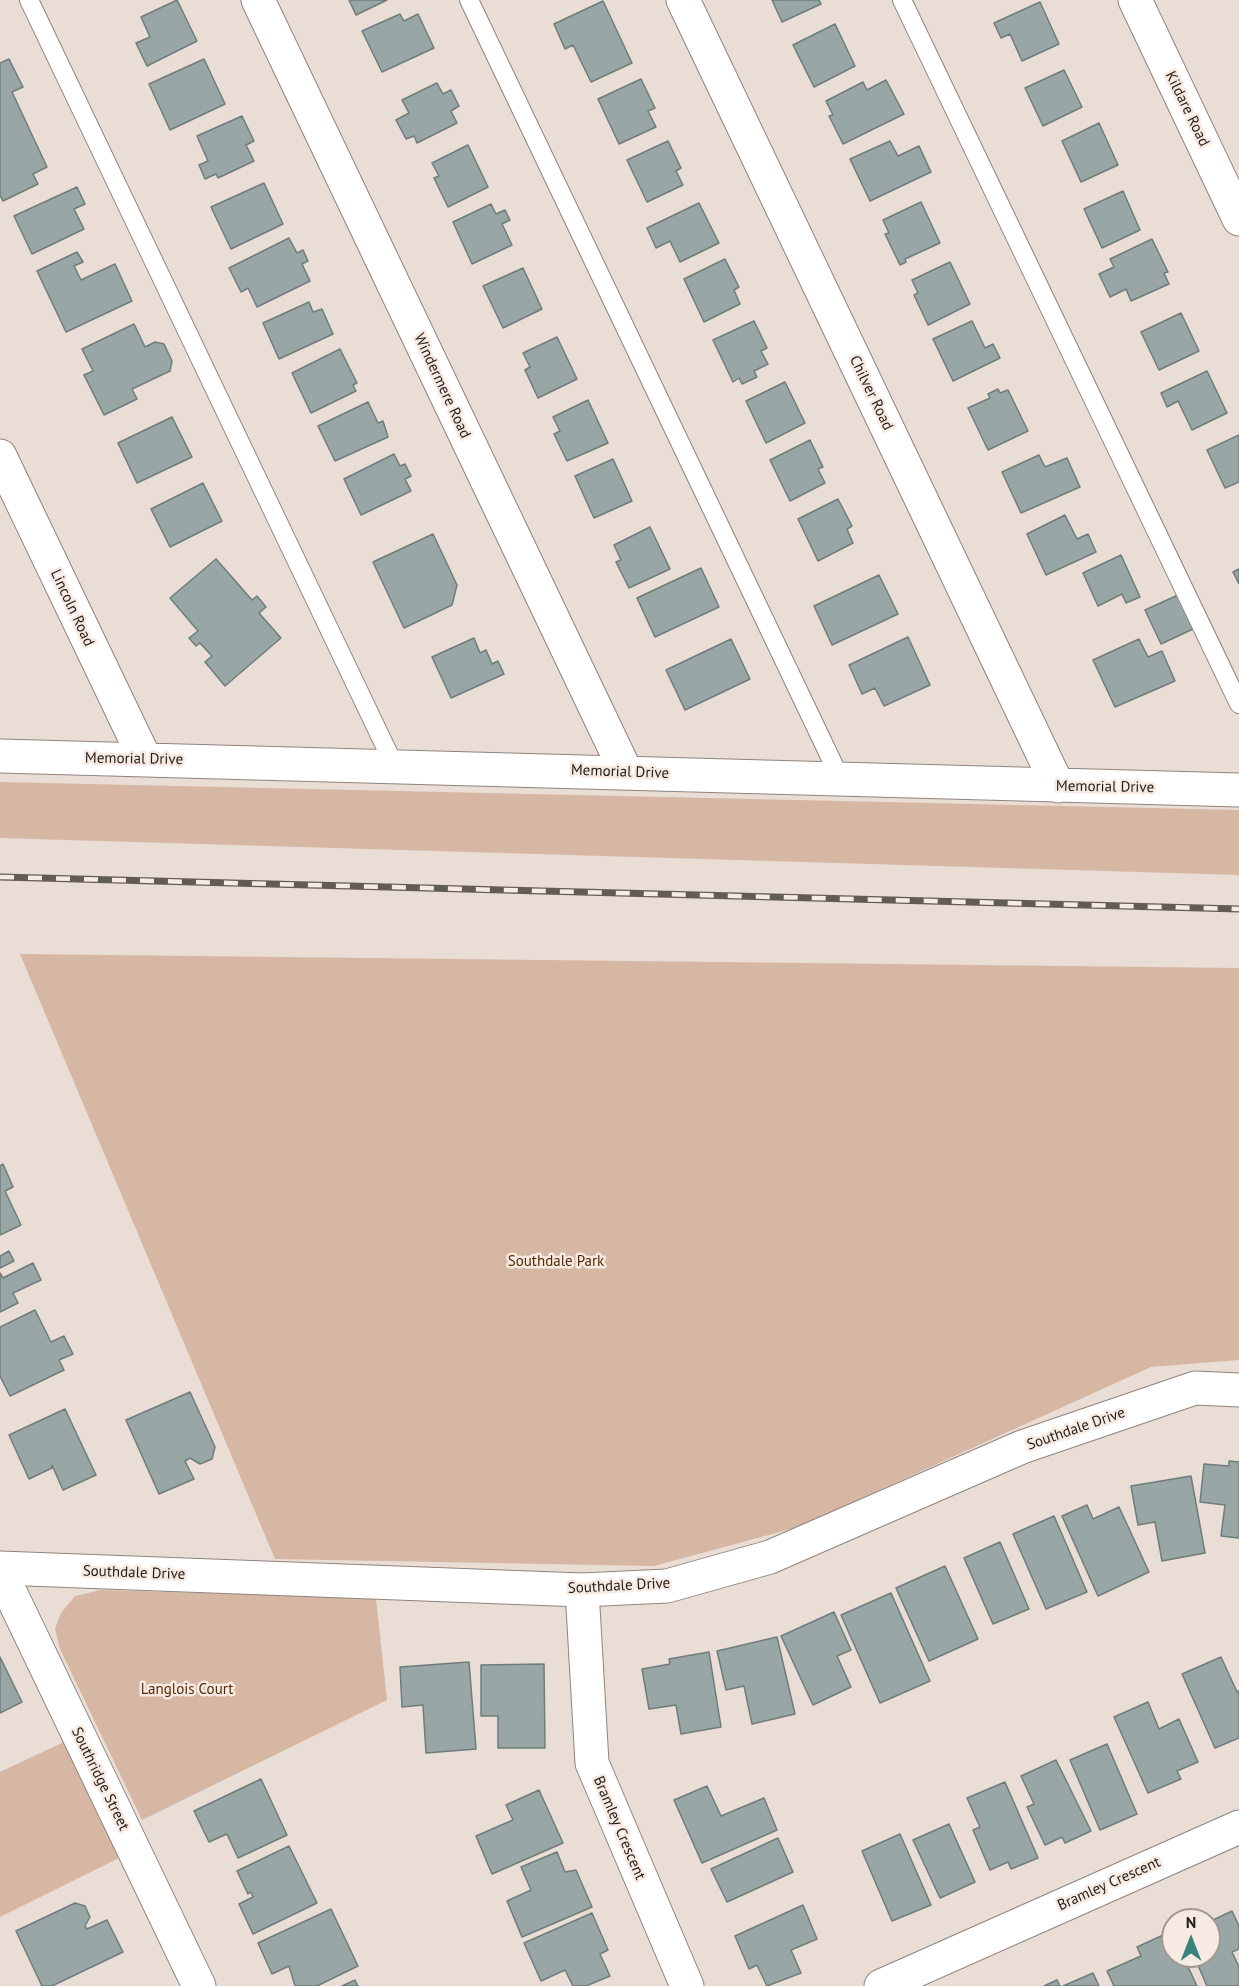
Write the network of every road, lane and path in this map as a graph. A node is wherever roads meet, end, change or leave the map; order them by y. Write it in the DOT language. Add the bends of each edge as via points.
graph roads {
  1 [pos="29,0"];
  2 [pos="258,0"];
  3 [pos="469,0"];
  4 [pos="683,0"];
  5 [pos="902,0"];
  6 [pos="1135,0"];
  7 [pos="1239,219"];
  8 [pos="0,456"];
  9 [pos="1239,704"];
  10 [pos="0,756"];
  11 [pos="145,759"];
  12 [pos="395,767"];
  13 [pos="626,772"];
  14 [pos="841,780"];
  15 [pos="1058,786"];
  16 [pos="1239,790"];
  17 [pos="1239,1390"];
  18 [pos="0,1570"];
  19 [pos="582,1590"];
  20 [pos="1239,1827"];
  21 [pos="199,1986"];
  22 [pos="687,1986"];
  23 [pos="881,1986"];
  1 -- 12 [label="lane"];
  2 -- 13 [label="street, Windermere Road"];
  3 -- 14 [label="lane"];
  4 -- 15 [label="street, Chilver Road"];
  5 -- 9 [label="lane"];
  6 -- 7 [label="street, Kildare Road"];
  8 -- 11 [label="street, Lincoln Road"];
  10 -- 11 [label="street, Memorial Drive"];
  11 -- 12 [label="street, Memorial Drive"];
  12 -- 13 [label="street, Memorial Drive"];
  13 -- 14 [label="street, Memorial Drive"];
  14 -- 15 [label="street, Memorial Drive"];
  15 -- 16 [label="street, Memorial Drive"];
  17 -- 19 [label="street, Southdale Drive" via="1195,1388 1022,1447 770,1557 667,1586"];
  18 -- 19 [label="street, Southdale Drive"];
  18 -- 21 [label="street, Southridge Street"];
  19 -- 22 [label="street, Bramley Crescent" via="592,1763"];
  20 -- 23 [label="street, Bramley Crescent"];
}
